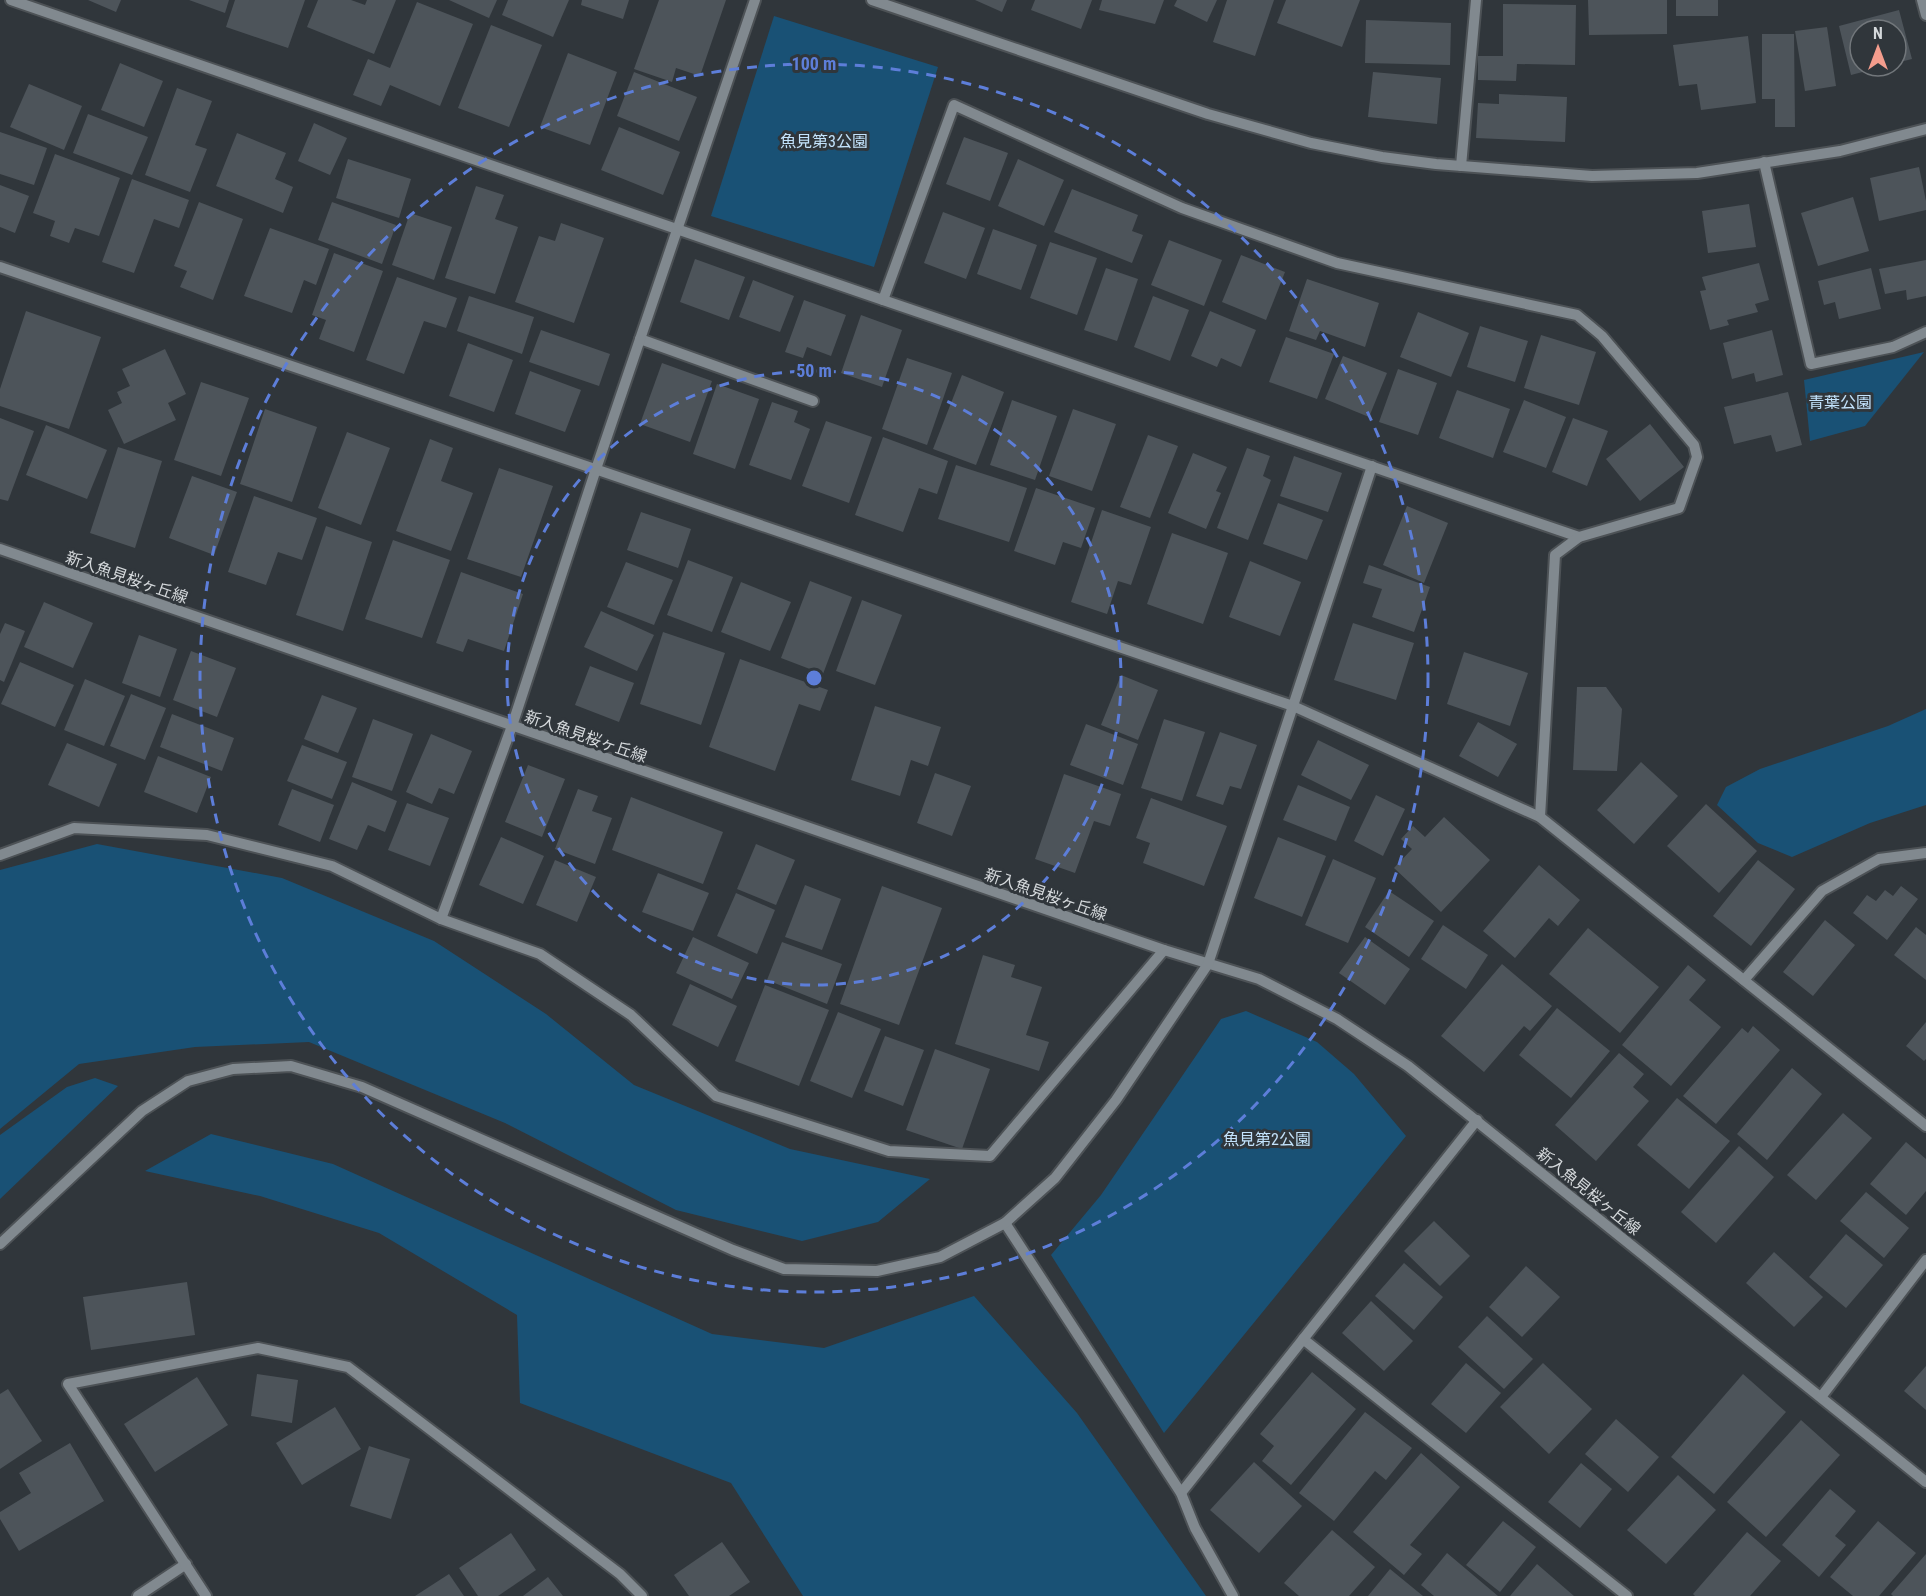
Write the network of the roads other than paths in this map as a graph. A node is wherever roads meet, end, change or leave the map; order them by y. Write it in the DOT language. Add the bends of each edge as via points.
graph roads {
  1 [pos="11,0"];
  2 [pos="755,0"];
  3 [pos="872,0"];
  4 [pos="1476,0"];
  5 [pos="1922,0"];
  6 [pos="1926,15"];
  7 [pos="1926,129"];
  8 [pos="1764,162"];
  9 [pos="1461,166"];
  10 [pos="677,228"];
  11 [pos="0,267"];
  12 [pos="883,300"];
  13 [pos="1926,332"];
  14 [pos="640,339"];
  15 [pos="813,401"];
  16 [pos="1372,466"];
  17 [pos="596,469"];
  18 [pos="1579,537"];
  19 [pos="0,549"];
  20 [pos="1293,706"];
  21 [pos="512,726"];
  22 [pos="1540,817"];
  23 [pos="1926,853"];
  24 [pos="0,855"];
  25 [pos="441,919"];
  26 [pos="1164,950"];
  27 [pos="1208,964"];
  28 [pos="1744,980"];
  29 [pos="1477,1120"];
  30 [pos="1926,1125"];
  31 [pos="1005,1223"];
  32 [pos="0,1244"];
  33 [pos="1926,1260"];
  34 [pos="1303,1340"];
  35 [pos="1821,1397"];
  36 [pos="1926,1482"];
  37 [pos="1181,1493"];
  38 [pos="186,1564"];
  39 [pos="138,1596"];
  40 [pos="206,1596"];
  41 [pos="642,1596"];
  42 [pos="1233,1596"];
  43 [pos="1627,1596"];
  1 -- 10 [label="street"];
  2 -- 10 [label="street"];
  3 -- 9 [label="street" via="1208,114 1311,143 1382,157"];
  4 -- 9 [label="street"];
  5 -- 6 [label="street"];
  7 -- 8 [label="street" via="1840,151"];
  8 -- 9 [label="street" via="1697,173 1592,176"];
  8 -- 13 [label="street" via="1811,364 1893,347"];
  10 -- 12 [label="street"];
  10 -- 14 [label="street"];
  11 -- 17 [label="street"];
  12 -- 16 [label="street"];
  12 -- 18 [label="street" via="954,105 1182,208 1337,263 1577,315 1602,336 1694,445 1697,457 1679,508"];
  14 -- 15 [label="street"];
  14 -- 17 [label="street"];
  16 -- 18 [label="street"];
  16 -- 20 [label="street"];
  17 -- 20 [label="street"];
  17 -- 21 [label="street"];
  18 -- 22 [label="street" via="1555,555"];
  19 -- 21 [label="street, 新入魚見桜ヶ丘線"];
  20 -- 22 [label="street"];
  20 -- 27 [label="street"];
  21 -- 25 [label="street"];
  21 -- 26 [label="street, 新入魚見桜ヶ丘線"];
  22 -- 28 [label="street"];
  23 -- 28 [label="street" via="1879,859 1822,891"];
  24 -- 25 [label="street" via="74,828 207,835 332,866"];
  25 -- 26 [label="street" via="540,954 631,1015 716,1096 889,1151 990,1155"];
  26 -- 27 [label="street, 新入魚見桜ヶ丘線"];
  27 -- 29 [label="street, 新入魚見桜ヶ丘線" via="1259,979 1337,1019 1408,1066"];
  27 -- 31 [label="street" via="1116,1100 1055,1178"];
  28 -- 30 [label="street"];
  29 -- 34 [label="street"];
  29 -- 35 [label="street, 新入魚見桜ヶ丘線"];
  31 -- 32 [label="street" via="940,1257 877,1271 784,1269 362,1087 291,1066 233,1069 188,1081 142,1111"];
  31 -- 37 [label="street"];
  33 -- 35 [label="street"];
  34 -- 37 [label="street"];
  34 -- 43 [label="street"];
  35 -- 36 [label="street, 新入魚見桜ヶ丘線"];
  37 -- 42 [label="street"];
  38 -- 39 [label="street"];
  38 -- 40 [label="street"];
  38 -- 41 [label="street" via="68,1384 258,1348 348,1367 620,1574"];
}
